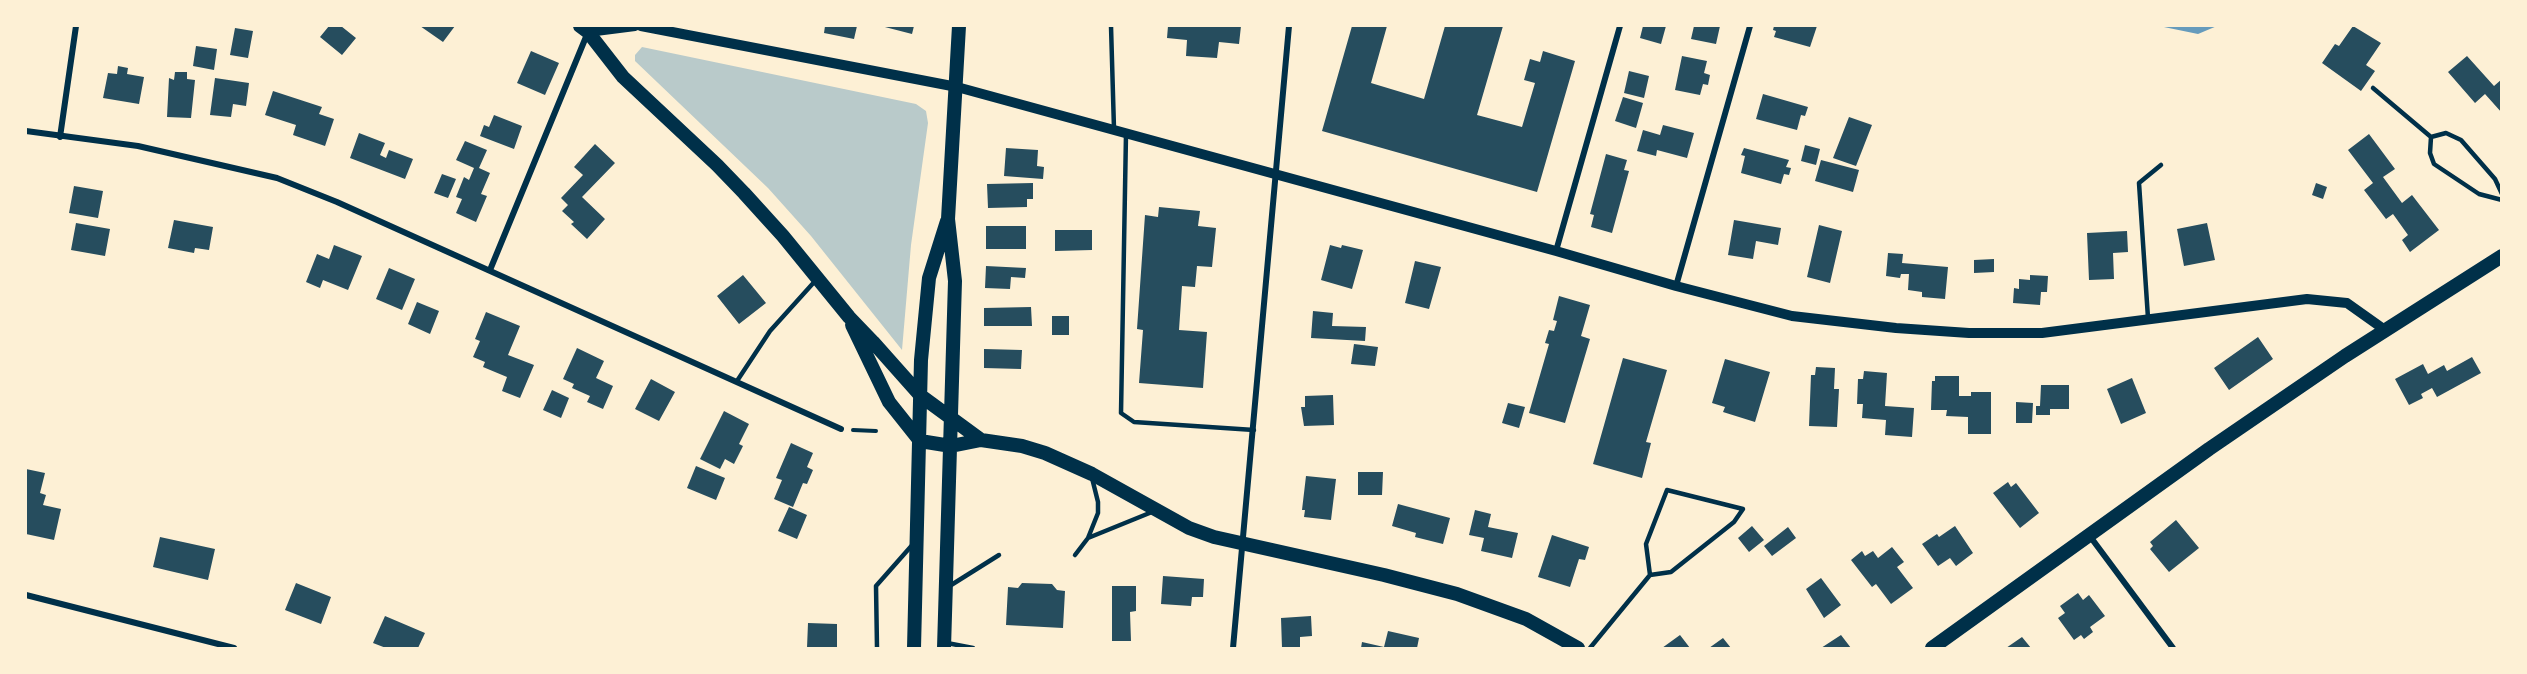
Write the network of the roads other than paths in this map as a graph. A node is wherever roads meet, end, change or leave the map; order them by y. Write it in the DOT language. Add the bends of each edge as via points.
graph roads {
  1 [pos="76,26"];
  2 [pos="635,26"];
  3 [pos="641,26"];
  4 [pos="959,26"];
  5 [pos="1111,26"];
  6 [pos="1289,26"];
  7 [pos="1620,26"];
  8 [pos="1750,26"];
  9 [pos="586,28"];
  10 [pos="957,87"];
  11 [pos="2373,88"];
  12 [pos="26,131"];
  13 [pos="1114,131"];
  14 [pos="1126,134"];
  15 [pos="60,137"];
  16 [pos="2431,137"];
  17 [pos="2161,165"];
  18 [pos="1276,174"];
  19 [pos="2502,194"];
  20 [pos="2502,200"];
  21 [pos="948,219"];
  22 [pos="1556,250"];
  23 [pos="2502,256"];
  24 [pos="490,270"];
  25 [pos="818,278"];
  26 [pos="1677,286"];
  27 [pos="849,317"];
  28 [pos="2148,321"];
  29 [pos="2385,330"];
  30 [pos="737,381"];
  31 [pos="921,396"];
  32 [pos="952,419"];
  33 [pos="841,429"];
  34 [pos="1254,430"];
  35 [pos="981,440"];
  36 [pos="920,441"];
  37 [pos="951,446"];
  38 [pos="1092,474"];
  39 [pos="1156,511"];
  40 [pos="2089,535"];
  41 [pos="1088,538"];
  42 [pos="917,539"];
  43 [pos="1244,543"];
  44 [pos="999,555"];
  45 [pos="1075,555"];
  46 [pos="1650,575"];
  47 [pos="946,589"];
  48 [pos="26,594"];
  49 [pos="944,646"];
  50 [pos="234,648"];
  51 [pos="877,648"];
  52 [pos="914,648"];
  53 [pos="973,648"];
  54 [pos="1233,648"];
  55 [pos="1578,648"];
  56 [pos="1590,648"];
  57 [pos="1932,648"];
  58 [pos="2173,648"];
  1 -- 15 [label="street"];
  2 -- 9 [label="street"];
  3 -- 10 [label="street"];
  4 -- 10 [label="main road"];
  5 -- 13 [label="lane"];
  6 -- 18 [label="street"];
  7 -- 22 [label="street"];
  8 -- 26 [label="street"];
  9 -- 24 [label="street"];
  9 -- 25 [label="main road" via="623,77 717,165"];
  10 -- 13 [label="street"];
  10 -- 21 [label="main road"];
  11 -- 16 [label="lane"];
  12 -- 15 [label="street"];
  13 -- 14 [label="street"];
  14 -- 18 [label="street"];
  14 -- 34 [label="lane" via="1121,413 1134,422"];
  15 -- 24 [label="street" via="138,146 277,178"];
  16 -- 19 [label="lane" via="2446,133 2461,140"];
  16 -- 20 [label="lane" via="2434,164 2480,194"];
  17 -- 28 [label="lane" via="2139,183"];
  18 -- 22 [label="street"];
  18 -- 34 [label="street"];
  21 -- 31 [label="main road" via="928,278"];
  21 -- 32 [label="main road" via="955,281"];
  22 -- 26 [label="street"];
  23 -- 29 [label="main road"];
  24 -- 30 [label="street"];
  25 -- 27 [label="main road"];
  25 -- 30 [label="lane" via="770,331"];
  26 -- 28 [label="street" via="1792,316 1896,328 2019,334"];
  27 -- 31 [label="main road"];
  27 -- 36 [label="main road" via="889,402"];
  28 -- 29 [label="street" via="2281,301 2331,300 2347,303"];
  29 -- 40 [label="main road"];
  30 -- 33 [label="street"];
  31 -- 32 [label="main road"];
  31 -- 36 [label="main road"];
  32 -- 35 [label="main road"];
  32 -- 37 [label="main road"];
  34 -- 43 [label="street"];
  35 -- 37 [label="main road"];
  35 -- 38 [label="main road" via="1045,453"];
  36 -- 37 [label="main road"];
  36 -- 42 [label="main road"];
  37 -- 47 [label="main road"];
  38 -- 39 [label="main road"];
  38 -- 41 [label="lane" via="1098,513"];
  39 -- 41 [label="lane"];
  39 -- 43 [label="main road" via="1189,528"];
  40 -- 57 [label="main road"];
  40 -- 58 [label="street"];
  41 -- 45 [label="lane"];
  42 -- 51 [label="lane" via="876,586"];
  42 -- 52 [label="main road"];
  43 -- 54 [label="street"];
  43 -- 55 [label="main road" via="1384,575 1494,606"];
  44 -- 47 [label="lane"];
  46 -- 46 [label="lane" via="1671,572 1734,522 1743,508 1667,489 1646,544"];
  46 -- 56 [label="lane"];
  47 -- 49 [label="main road"];
  48 -- 50 [label="street"];
  49 -- 53 [label="lane"];
}
